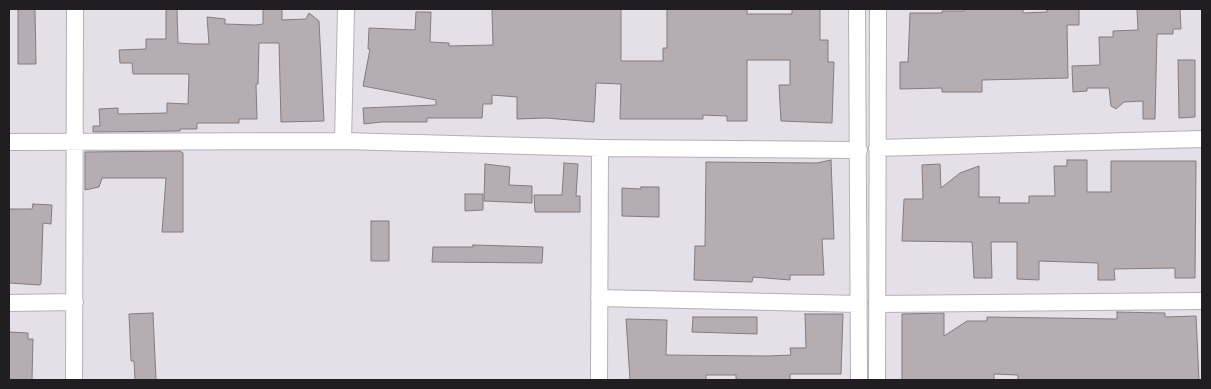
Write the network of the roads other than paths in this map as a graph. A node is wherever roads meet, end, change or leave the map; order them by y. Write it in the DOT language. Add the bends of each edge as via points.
graph roads {
  1 [pos="75,9"];
  2 [pos="346,9"];
  3 [pos="857,9"];
  4 [pos="878,9"];
  5 [pos="1202,138"];
  6 [pos="75,140"];
  7 [pos="343,141"];
  8 [pos="9,142"];
  9 [pos="600,148"];
  10 [pos="877,148"];
  11 [pos="859,150"];
  12 [pos="599,298"];
  13 [pos="1202,301"];
  14 [pos="75,302"];
  15 [pos="9,303"];
  16 [pos="859,304"];
  17 [pos="877,304"];
  18 [pos="74,380"];
  19 [pos="598,380"];
  20 [pos="859,380"];
  21 [pos="877,380"];
  1 -- 6 [label="street"];
  2 -- 7 [label="street"];
  3 -- 11 [label="street"];
  4 -- 10 [label="street"];
  5 -- 10 [label="street"];
  6 -- 7 [label="street"];
  6 -- 8 [label="street"];
  6 -- 14 [label="street"];
  7 -- 9 [label="street"];
  9 -- 11 [label="street"];
  9 -- 12 [label="street"];
  10 -- 17 [label="street"];
  11 -- 16 [label="street"];
  12 -- 16 [label="street"];
  12 -- 19 [label="street"];
  13 -- 17 [label="street"];
  14 -- 15 [label="street"];
  14 -- 18 [label="street"];
  16 -- 20 [label="street"];
  17 -- 21 [label="street"];
}
